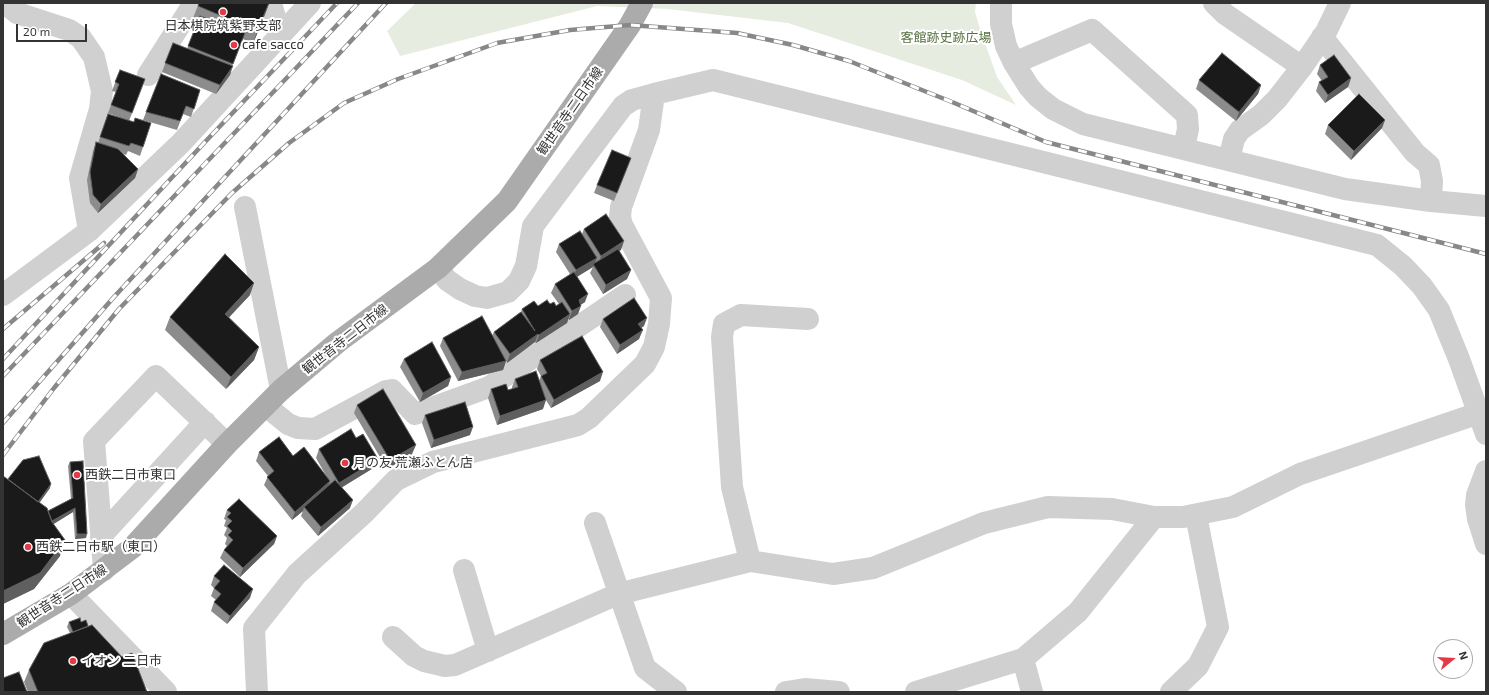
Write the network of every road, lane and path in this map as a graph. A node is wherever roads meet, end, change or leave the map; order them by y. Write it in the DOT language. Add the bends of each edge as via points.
graph roads {
  1 [pos="5,3"];
  2 [pos="194,3"];
  3 [pos="271,3"];
  4 [pos="310,3"];
  5 [pos="642,3"];
  6 [pos="1001,3"];
  7 [pos="1214,3"];
  8 [pos="1340,3"];
  9 [pos="280,36"];
  10 [pos="1322,37"];
  11 [pos="1014,63"];
  12 [pos="1302,67"];
  13 [pos="148,75"];
  14 [pos="654,94"];
  15 [pos="1184,148"];
  16 [pos="1229,160"];
  17 [pos="1431,201"];
  18 [pos="1486,206"];
  19 [pos="246,207"];
  20 [pos="89,231"];
  21 [pos="438,268"];
  22 [pos="3,295"];
  23 [pos="625,295"];
  24 [pos="808,319"];
  25 [pos="281,390"];
  26 [pos="266,406"];
  27 [pos="1479,413"];
  28 [pos="205,422"];
  29 [pos="1486,434"];
  30 [pos="227,444"];
  31 [pos="1486,471"];
  32 [pos="1196,515"];
  33 [pos="1154,517"];
  34 [pos="595,523"];
  35 [pos="101,536"];
  36 [pos="1486,544"];
  37 [pos="750,561"];
  38 [pos="104,570"];
  39 [pos="464,570"];
  40 [pos="71,594"];
  41 [pos="618,594"];
  42 [pos="3,634"];
  43 [pos="393,637"];
  44 [pos="488,651"];
  45 [pos="1023,659"];
  46 [pos="166,692"];
  47 [pos="257,692"];
  48 [pos="676,692"];
  49 [pos="786,692"];
  50 [pos="839,692"];
  51 [pos="916,692"];
  52 [pos="1032,692"];
  53 [pos="1171,692"];
  1 -- 20 [label="street" via="17,13 69,30 81,38 94,57 102,91 100,109 80,178"];
  2 -- 13 [label="street"];
  3 -- 9 [label="street"];
  4 -- 9 [label="street"];
  5 -- 21 [label="main road, 観世音寺二日市線" via="630,25 507,201"];
  6 -- 11 [label="street" via="1003,35"];
  7 -- 12 [label="street" via="1225,14"];
  8 -- 10 [label="street"];
  9 -- 20 [label="street" via="181,143"];
  10 -- 12 [label="street"];
  10 -- 17 [label="street" via="1414,153 1429,165 1432,181"];
  11 -- 15 [label="street" via="1038,97 1068,117 1083,124"];
  11 -- 15 [label="street" via="1092,30 1187,115 1188,129"];
  12 -- 16 [label="street" via="1277,99 1240,130 1234,139"];
  14 -- 21 [label="street" via="632,100 623,106 533,226 526,266 519,281 508,292 487,298 475,296 447,280"];
  14 -- 27 [label="street" via="713,80 1377,245 1403,266 1422,286 1439,310"];
  14 -- 47 [label="street" via="649,130 621,207 620,217 661,298 654,348 645,364 589,418 578,425 433,462 396,480 297,574 254,628"];
  15 -- 16 [label="street"];
  16 -- 17 [label="street" via="1345,189"];
  17 -- 18 [label="street"];
  19 -- 25 [label="street"];
  20 -- 22 [label="street"];
  21 -- 25 [label="main road, 観世音寺二日市線" via="338,342"];
  23 -- 26 [label="street" via="489,387 415,414 392,390 315,429 298,428 288,424"];
  24 -- 37 [label="street" via="741,315 724,324 722,337 732,488"];
  25 -- 26 [label="main road, 観世音寺二日市線"];
  26 -- 30 [label="main road, 観世音寺二日市線"];
  27 -- 29 [label="street"];
  27 -- 32 [label="street" via="1300,474 1233,507"];
  28 -- 30 [label="street"];
  28 -- 35 [label="street"];
  28 -- 35 [label="street" via="156,376 94,441"];
  30 -- 38 [label="main road, 観世音寺二日市線" via="132,548"];
  31 -- 36 [label="street" via="1476,505"];
  32 -- 33 [label="street"];
  32 -- 53 [label="street" via="1218,627 1198,666"];
  33 -- 37 [label="street" via="1112,509 1048,508 984,523 873,568 833,574"];
  33 -- 45 [label="street" via="1078,612"];
  34 -- 41 [label="street"];
  35 -- 38 [label="street"];
  37 -- 41 [label="street"];
  38 -- 40 [label="main road, 観世音寺二日市線"];
  39 -- 44 [label="street"];
  40 -- 42 [label="main road, 観世音寺二日市線"];
  40 -- 46 [label="street"];
  41 -- 44 [label="street"];
  41 -- 48 [label="street" via="645,668"];
  43 -- 44 [label="street" via="414,656 434,664 455,665"];
  45 -- 51 [label="street"];
  45 -- 52 [label="street"];
  49 -- 50 [label="street" via="805,688"];
}
